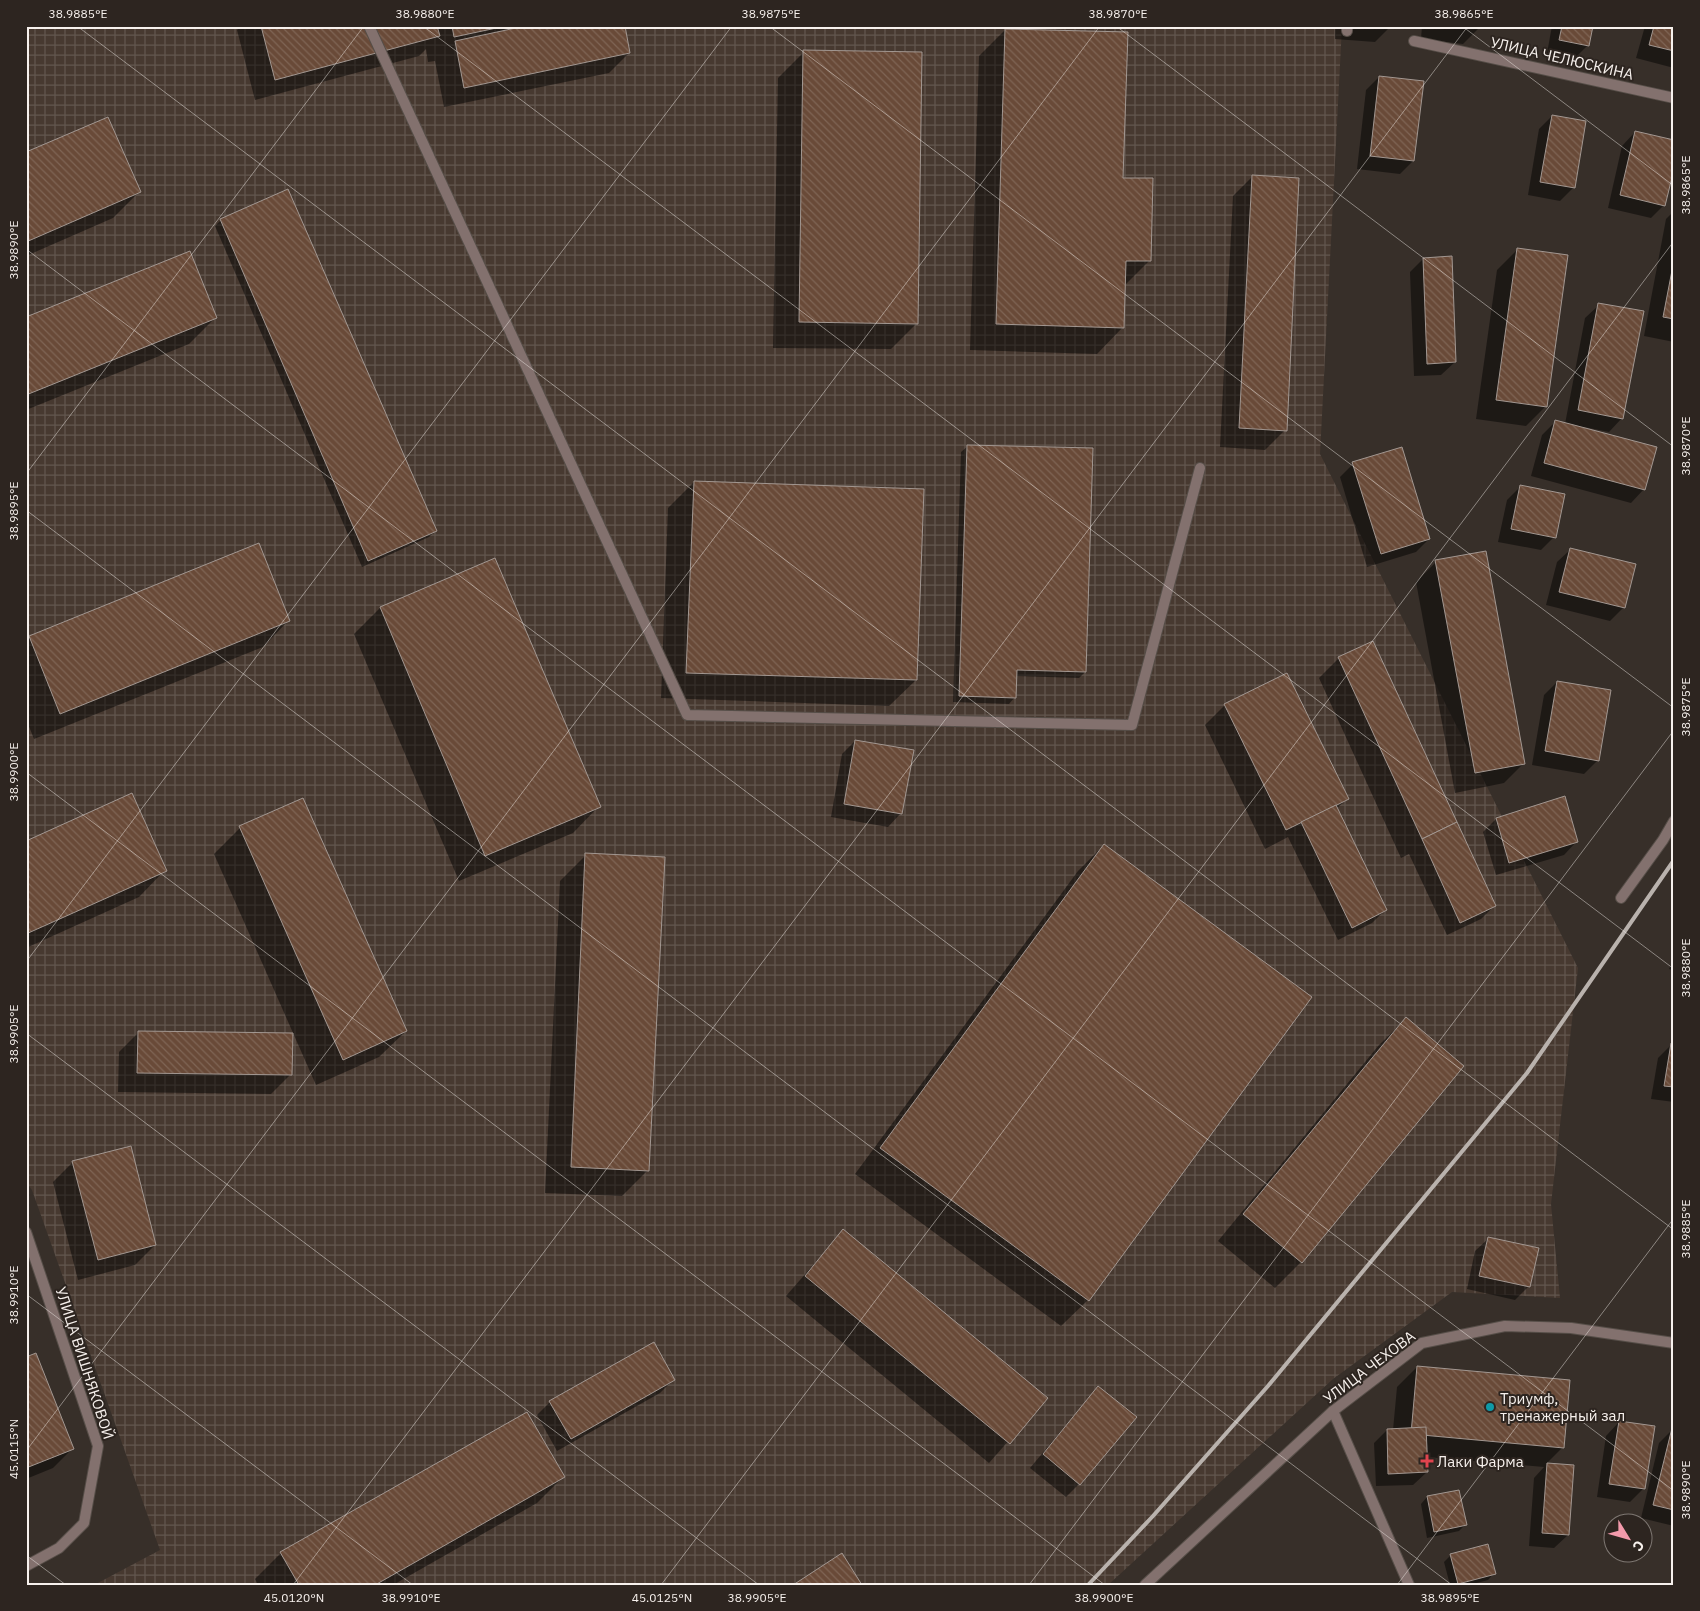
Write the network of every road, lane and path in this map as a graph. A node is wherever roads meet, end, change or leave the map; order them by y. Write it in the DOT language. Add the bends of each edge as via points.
graph roads {
  1 [pos="369,26"];
  2 [pos="1414,41"];
  3 [pos="1674,98"];
  4 [pos="1200,468"];
  5 [pos="1674,820"];
  6 [pos="1621,898"];
  7 [pos="26,1232"];
  8 [pos="1674,1343"];
  9 [pos="1333,1410"];
  10 [pos="26,1566"];
  11 [pos="1145,1585"];
  12 [pos="1409,1585"];
  1 -- 4 [label="street" via="687,715 1132,725"];
  2 -- 3 [label="street, УЛИЦА ЧЕЛЮСКИНА"];
  5 -- 6 [label="street"];
  7 -- 10 [label="street, УЛИЦА ВИШНЯКОВОЙ" via="98,1446 84,1523 59,1548"];
  8 -- 9 [label="street, УЛИЦА ЧЕХОВА" via="1571,1328 1505,1326 1422,1343"];
  9 -- 11 [label="street, УЛИЦА ЧЕХОВА"];
  9 -- 12 [label="street"];
}
